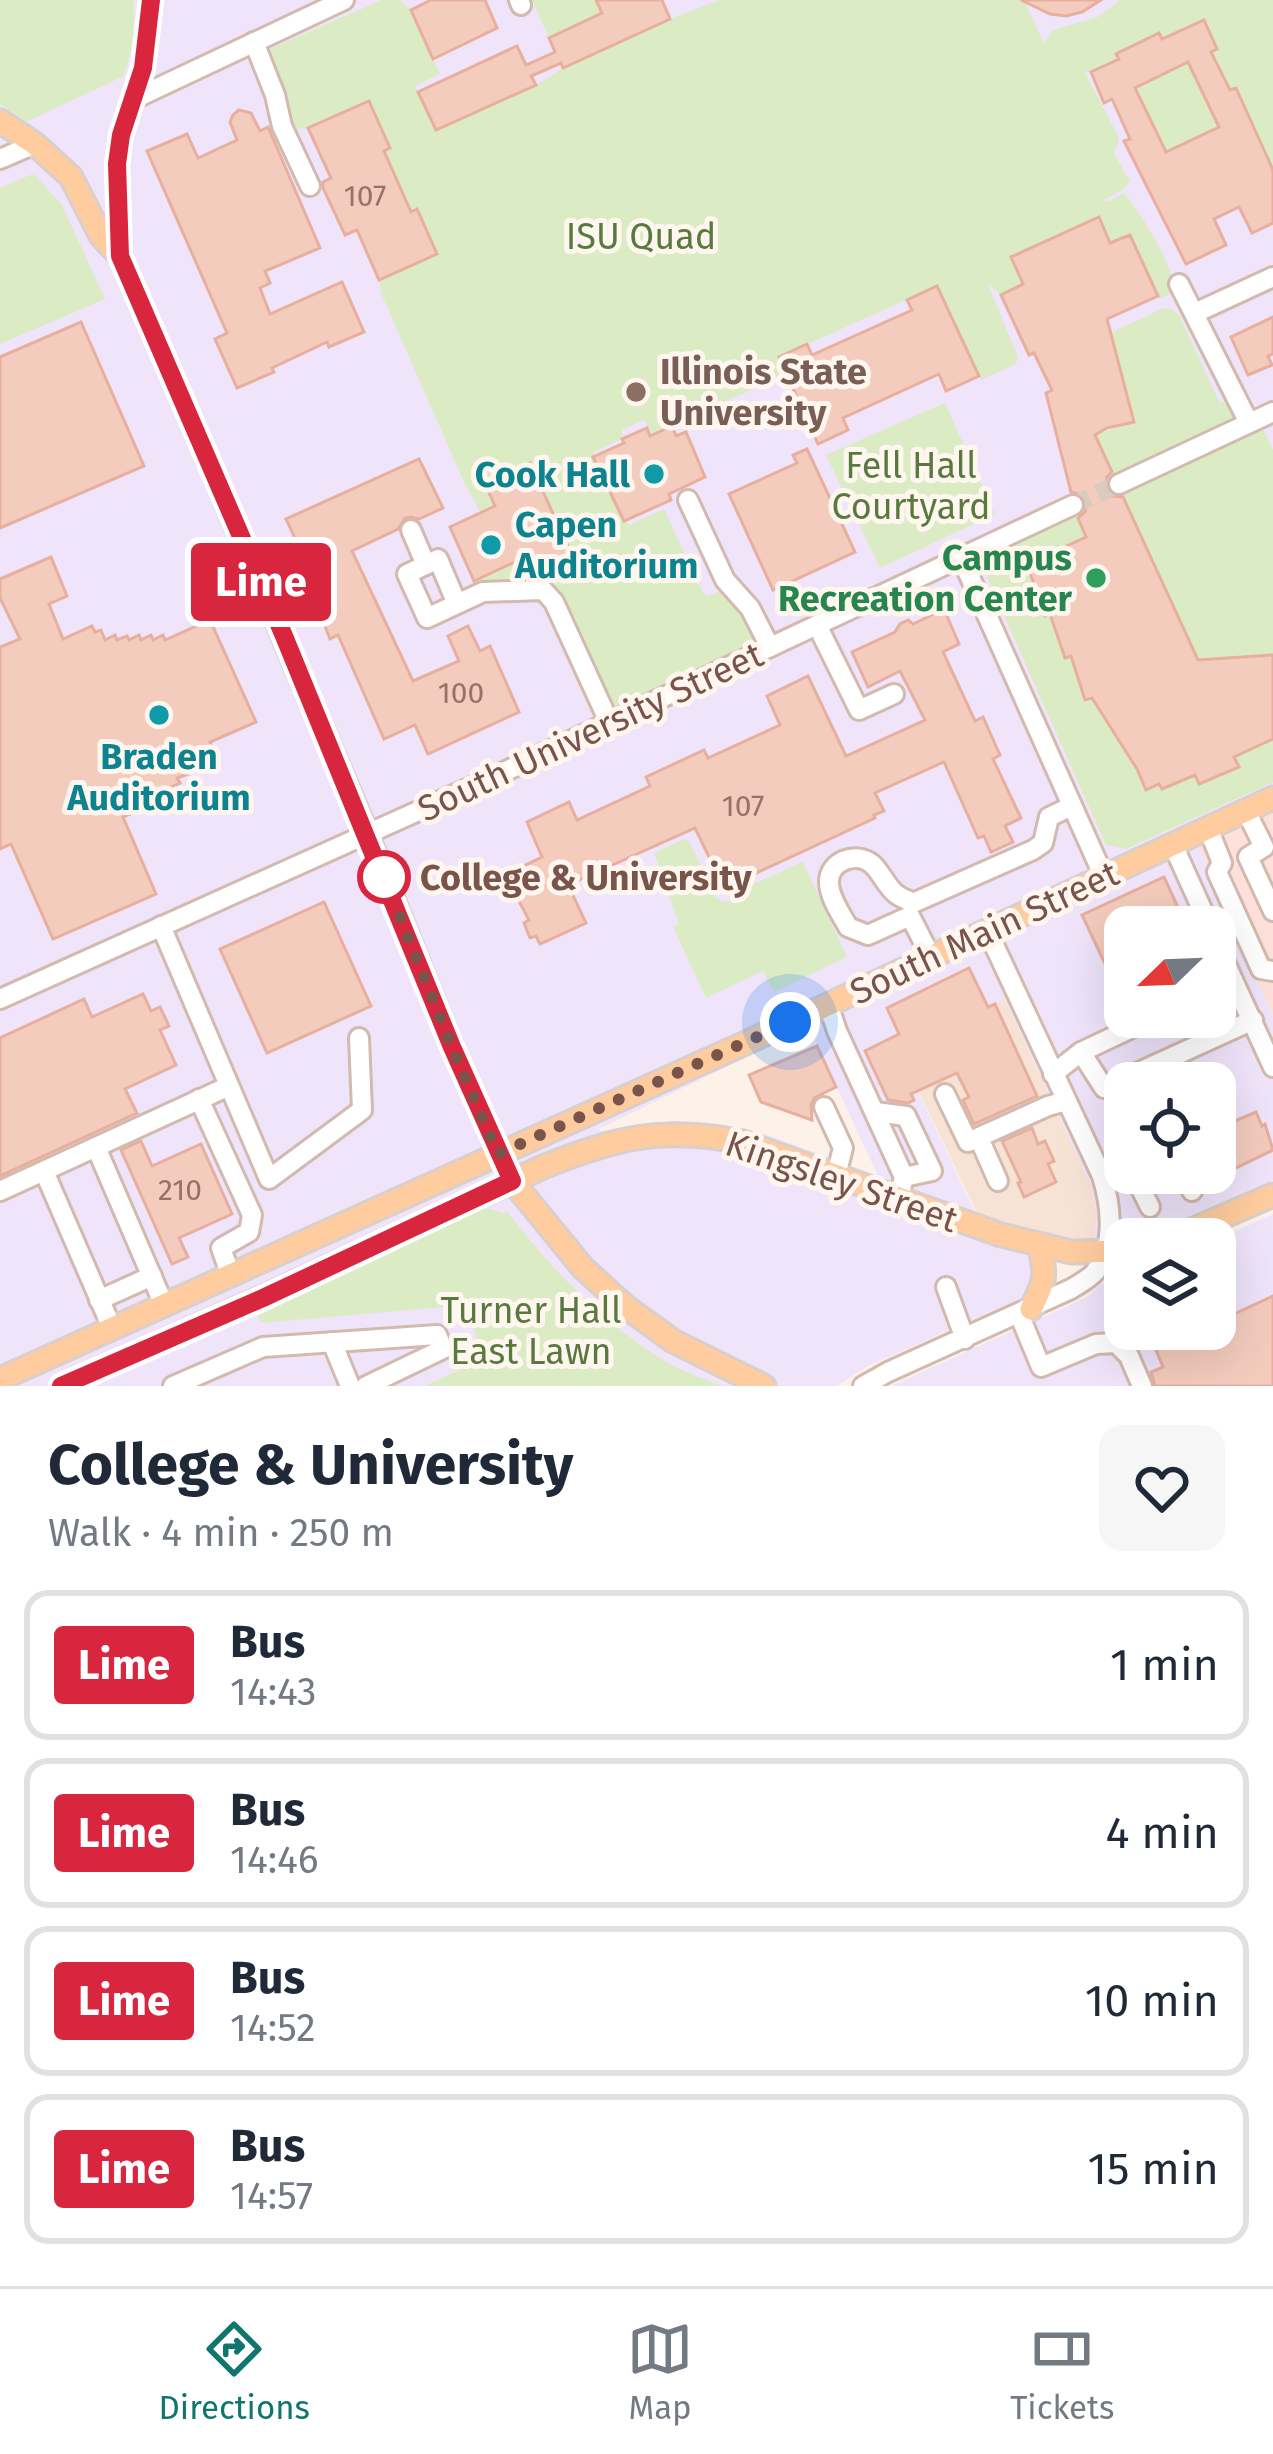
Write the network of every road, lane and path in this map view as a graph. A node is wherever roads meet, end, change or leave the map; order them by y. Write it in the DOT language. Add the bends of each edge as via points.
graph roads {
  1 [pos="151,0"];
  2 [pos="344,0"];
  3 [pos="254,42"];
  4 [pos="134,99"];
  5 [pos="0,121"];
  6 [pos="35,144"];
  7 [pos="0,159"];
  8 [pos="310,186"];
  9 [pos="120,256"];
  10 [pos="1273,277"];
  11 [pos="1179,284"];
  12 [pos="1195,313"];
  13 [pos="1273,412"];
  14 [pos="1249,423"];
  15 [pos="210,465"];
  16 [pos="1119,484"];
  17 [pos="220,488"];
  18 [pos="688,500"];
  19 [pos="1073,505"];
  20 [pos="411,530"];
  21 [pos="961,557"];
  22 [pos="426,565"];
  23 [pos="458,604"];
  24 [pos="818,625"];
  25 [pos="770,647"];
  26 [pos="895,694"];
  27 [pos="609,722"];
  28 [pos="1272,800"];
  29 [pos="1072,806"];
  30 [pos="1246,811"];
  31 [pos="1208,828"];
  32 [pos="367,834"];
  33 [pos="1173,845"];
  34 [pos="1104,877"];
  35 [pos="1201,906"];
  36 [pos="912,910"];
  37 [pos="1273,911"];
  38 [pos="161,926"];
  39 [pos="987,931"];
  40 [pos="931,957"];
  41 [pos="1273,971"];
  42 [pos="0,998"];
  43 [pos="1236,999"];
  44 [pos="828,1004"];
  45 [pos="1252,1020"];
  46 [pos="359,1038"];
  47 [pos="1111,1038"];
  48 [pos="1082,1052"];
  49 [pos="1273,1067"];
  50 [pos="1054,1074"];
  51 [pos="229,1086"];
  52 [pos="945,1094"];
  53 [pos="199,1099"];
  54 [pos="1066,1101"];
  55 [pos="824,1107"];
  56 [pos="875,1112"];
  57 [pos="979,1138"];
  58 [pos="96,1147"];
  59 [pos="498,1154"];
  60 [pos="44,1171"];
  61 [pos="836,1175"];
  62 [pos="1102,1176"];
  63 [pos="512,1181"];
  64 [pos="998,1181"];
  65 [pos="902,1187"];
  66 [pos="0,1191"];
  67 [pos="1144,1194"];
  68 [pos="1273,1195"];
  69 [pos="1150,1207"];
  70 [pos="1110,1218"];
  71 [pos="1220,1218"];
  72 [pos="1039,1246"];
  73 [pos="1104,1252"];
  74 [pos="1104,1264"];
  75 [pos="152,1276"];
  76 [pos="231,1276"];
  77 [pos="946,1287"];
  78 [pos="99,1300"];
  79 [pos="164,1305"];
  80 [pos="1025,1311"];
  81 [pos="112,1328"];
  82 [pos="964,1339"];
  83 [pos="332,1342"];
  84 [pos="1041,1367"];
  85 [pos="0,1379"];
  86 [pos="61,1386"];
  87 [pos="172,1386"];
  88 [pos="350,1386"];
  89 [pos="366,1386"];
  90 [pos="764,1386"];
  91 [pos="863,1386"];
  92 [pos="1050,1386"];
  93 [pos="1142,1386"];
  1 -- 4 [label="main road"];
  2 -- 3 [label="street"];
  3 -- 4 [label="street"];
  3 -- 8 [label="street"];
  4 -- 9 [label="main road" via="117,164"];
  5 -- 6 [label="main road"];
  6 -- 7 [label="street"];
  6 -- 9 [label="main road" via="71,177"];
  9 -- 15 [label="main road"];
  10 -- 12 [label="street"];
  11 -- 12 [label="street"];
  12 -- 14 [label="street"];
  13 -- 14 [label="street"];
  14 -- 16 [label="street"];
  17 -- 32 [label="main road"];
  18 -- 25 [label="street" via="725,580"];
  19 -- 21 [label="street, South University Street"];
  20 -- 22 [label="street"];
  21 -- 24 [label="street, South University Street"];
  21 -- 29 [label="street"];
  22 -- 23 [label="street" via="438,559"];
  22 -- 23 [label="street" via="407,574 427,618"];
  23 -- 27 [label="street" via="483,592 543,590"];
  24 -- 25 [label="street, South University Street"];
  24 -- 26 [label="street" via="859,710"];
  25 -- 27 [label="street, South University Street"];
  27 -- 32 [label="street, South University Street"];
  28 -- 30 [label="main road, South Main Street"];
  29 -- 34 [label="street"];
  29 -- 36 [label="street" via="1049,817 1033,850"];
  30 -- 31 [label="main road, South Main Street"];
  30 -- 37 [label="street" via="1264,847 1248,856"];
  31 -- 33 [label="main road, South Main Street"];
  31 -- 41 [label="street" via="1222,863 1216,872 1262,969"];
  32 -- 38 [label="street, South University Street"];
  32 -- 59 [label="main road"];
  33 -- 34 [label="main road, South Main Street"];
  33 -- 35 [label="street"];
  34 -- 39 [label="main road, South Main Street"];
  36 -- 36 [label="street" via="856,856 828,878 856,931 868,935"];
  36 -- 40 [label="street"];
  38 -- 42 [label="street, South University Street"];
  38 -- 51 [label="street"];
  39 -- 40 [label="main road, South Main Street"];
  39 -- 50 [label="street"];
  40 -- 44 [label="main road, South Main Street"];
  43 -- 45 [label="street"];
  44 -- 56 [label="street"];
  44 -- 59 [label="main road, South Main Street"];
  45 -- 48 [label="street" via="1104,1088"];
  45 -- 49 [label="street"];
  46 -- 51 [label="street" via="362,1111 268,1179"];
  47 -- 48 [label="street"];
  48 -- 50 [label="street"];
  50 -- 54 [label="street"];
  51 -- 53 [label="street"];
  52 -- 57 [label="street" via="968,1142"];
  53 -- 58 [label="street"];
  53 -- 76 [label="street" via="252,1215 249,1232 221,1248"];
  54 -- 57 [label="street"];
  54 -- 62 [label="street"];
  55 -- 61 [label="street" via="843,1148"];
  56 -- 65 [label="street"];
  56 -- 65 [label="street" via="906,1116 932,1172"];
  57 -- 64 [label="street"];
  58 -- 60 [label="street"];
  58 -- 75 [label="street"];
  59 -- 63 [label="main road"];
  59 -- 76 [label="main road, South Main Street"];
  60 -- 66 [label="street"];
  60 -- 78 [label="street"];
  61 -- 63 [label="main road, Kingsley Street" via="743,1142 674,1133 613,1141"];
  61 -- 65 [label="main road, Kingsley Street"];
  62 -- 70 [label="street"];
  63 -- 86 [label="main road, Kingsley Street"];
  63 -- 90 [label="main road" via="583,1268 626,1306 673,1341"];
  65 -- 72 [label="main road, Kingsley Street"];
  67 -- 69 [label="street"];
  68 -- 71 [label="main road"];
  72 -- 73 [label="main road, Kingsley Street"];
  72 -- 80 [label="main road" via="1044,1283"];
  74 -- 80 [label="street"];
  75 -- 78 [label="street"];
  75 -- 79 [label="street"];
  76 -- 79 [label="main road, South Main Street"];
  77 -- 82 [label="street"];
  78 -- 81 [label="street"];
  79 -- 81 [label="main road, South Main Street"];
  80 -- 82 [label="street"];
  80 -- 84 [label="street"];
  81 -- 85 [label="main road, South Main Street"];
  82 -- 91 [label="street"];
  83 -- 87 [label="street" via="263,1346"];
  83 -- 88 [label="street"];
  83 -- 89 [label="street" via="437,1335 443,1349"];
  84 -- 92 [label="street"];
  84 -- 93 [label="street" via="1116,1343"];
}
